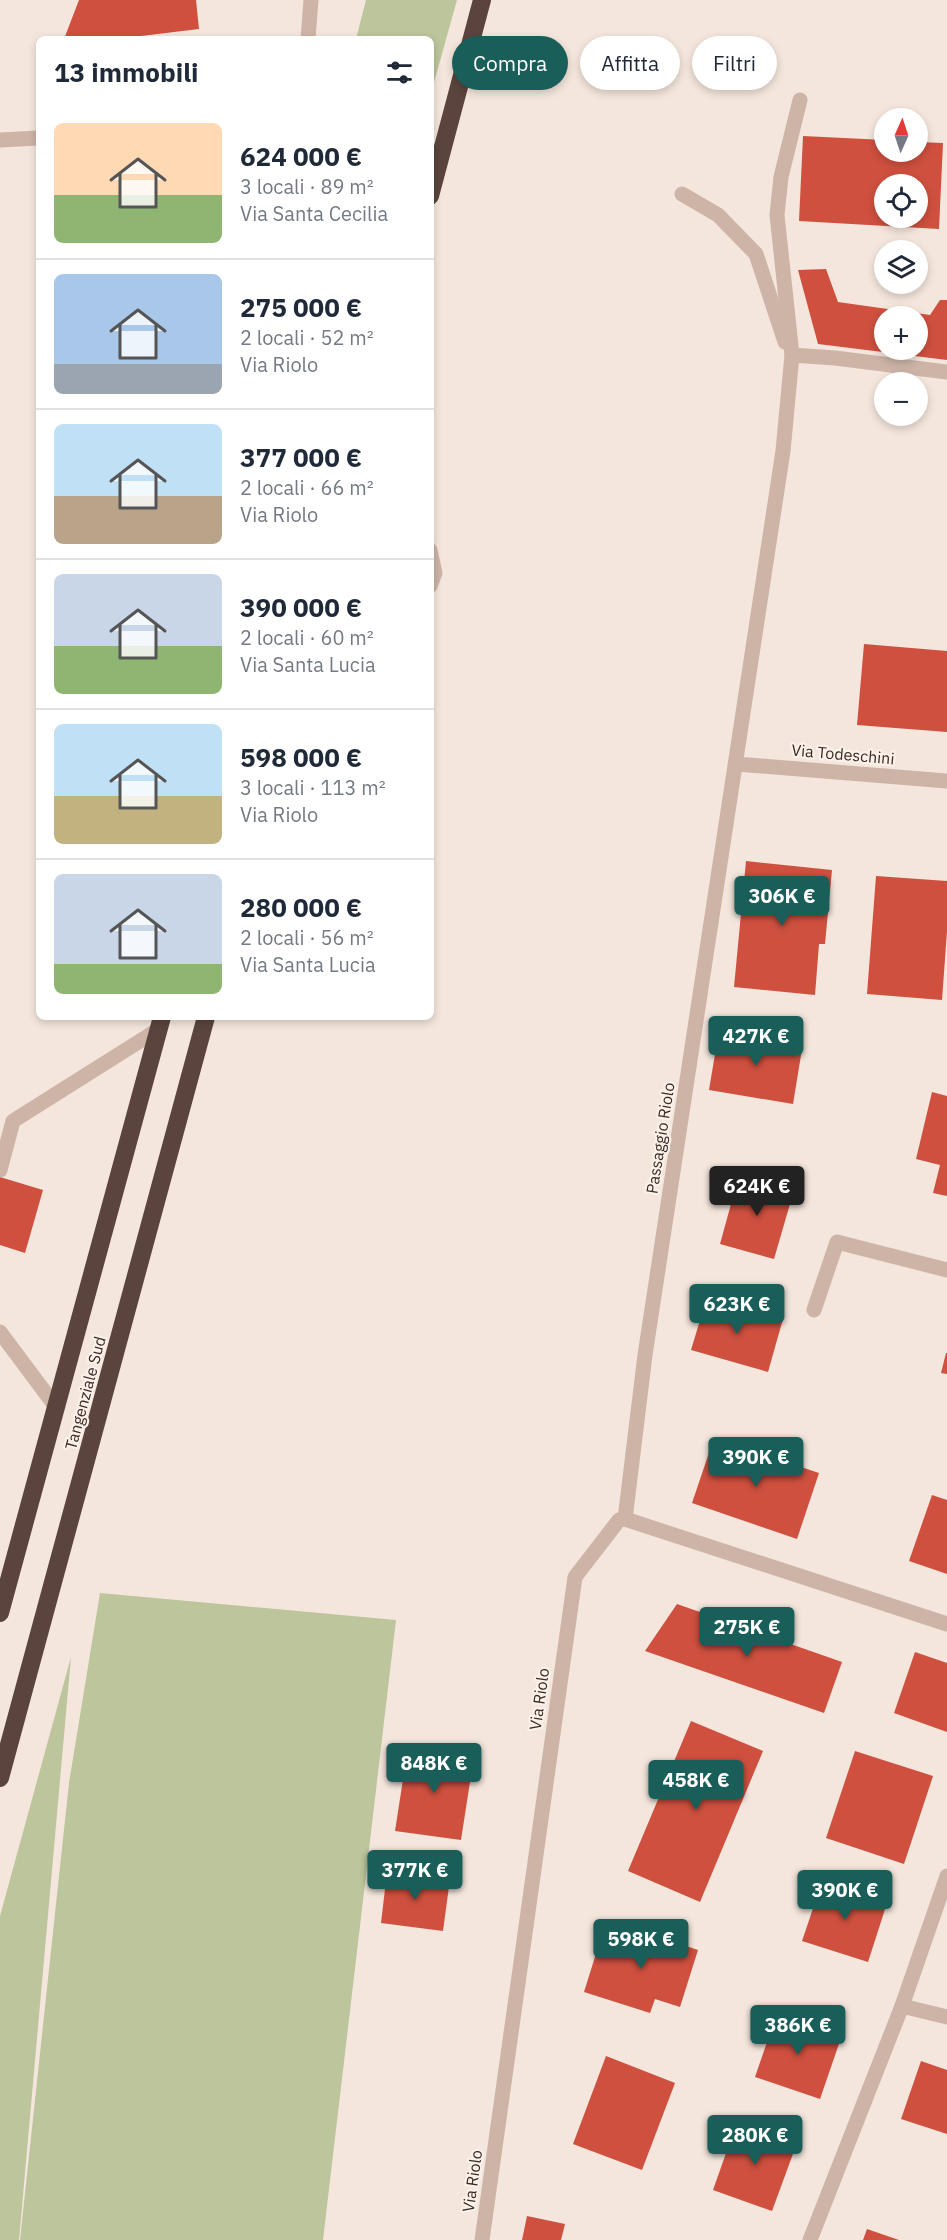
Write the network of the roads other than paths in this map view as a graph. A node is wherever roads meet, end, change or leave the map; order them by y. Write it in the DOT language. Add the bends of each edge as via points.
graph roads {
  1 [pos="311,0"];
  2 [pos="482,0"];
  3 [pos="308,36"];
  4 [pos="800,100"];
  5 [pos="36,138"];
  6 [pos="0,140"];
  7 [pos="434,181"];
  8 [pos="682,194"];
  9 [pos="792,355"];
  10 [pos="947,372"];
  11 [pos="736,764"];
  12 [pos="947,781"];
  13 [pos="205,1020"];
  14 [pos="160,1023"];
  15 [pos="0,1170"];
  16 [pos="947,1270"];
  17 [pos="814,1310"];
  18 [pos="0,1332"];
  19 [pos="56,1407"];
  20 [pos="625,1519"];
  21 [pos="0,1613"];
  22 [pos="947,1624"];
  23 [pos="0,1778"];
  24 [pos="947,1876"];
  25 [pos="902,2006"];
  26 [pos="947,2017"];
  27 [pos="482,2240"];
  28 [pos="810,2240"];
  1 -- 3 [label="street"];
  2 -- 7 [label="highway"];
  4 -- 9 [label="street, Passaggio Riolo" via="781,177 777,215"];
  5 -- 6 [label="street"];
  8 -- 9 [label="street" via="718,215 756,254 784,342"];
  9 -- 10 [label="street"];
  9 -- 11 [label="street, Passaggio Riolo" via="783,451"];
  11 -- 12 [label="street, Via Todeschini"];
  11 -- 20 [label="street, Passaggio Riolo" via="645,1355"];
  13 -- 23 [label="highway, Tangenziale Sud"];
  14 -- 15 [label="street" via="13,1121"];
  14 -- 19 [label="highway"];
  16 -- 17 [label="street" via="837,1242"];
  18 -- 19 [label="street"];
  19 -- 21 [label="highway"];
  20 -- 22 [label="street"];
  20 -- 27 [label="street, Via Riolo" via="619,1520 575,1577"];
  24 -- 25 [label="street"];
  25 -- 26 [label="street"];
  25 -- 28 [label="street"];
}
